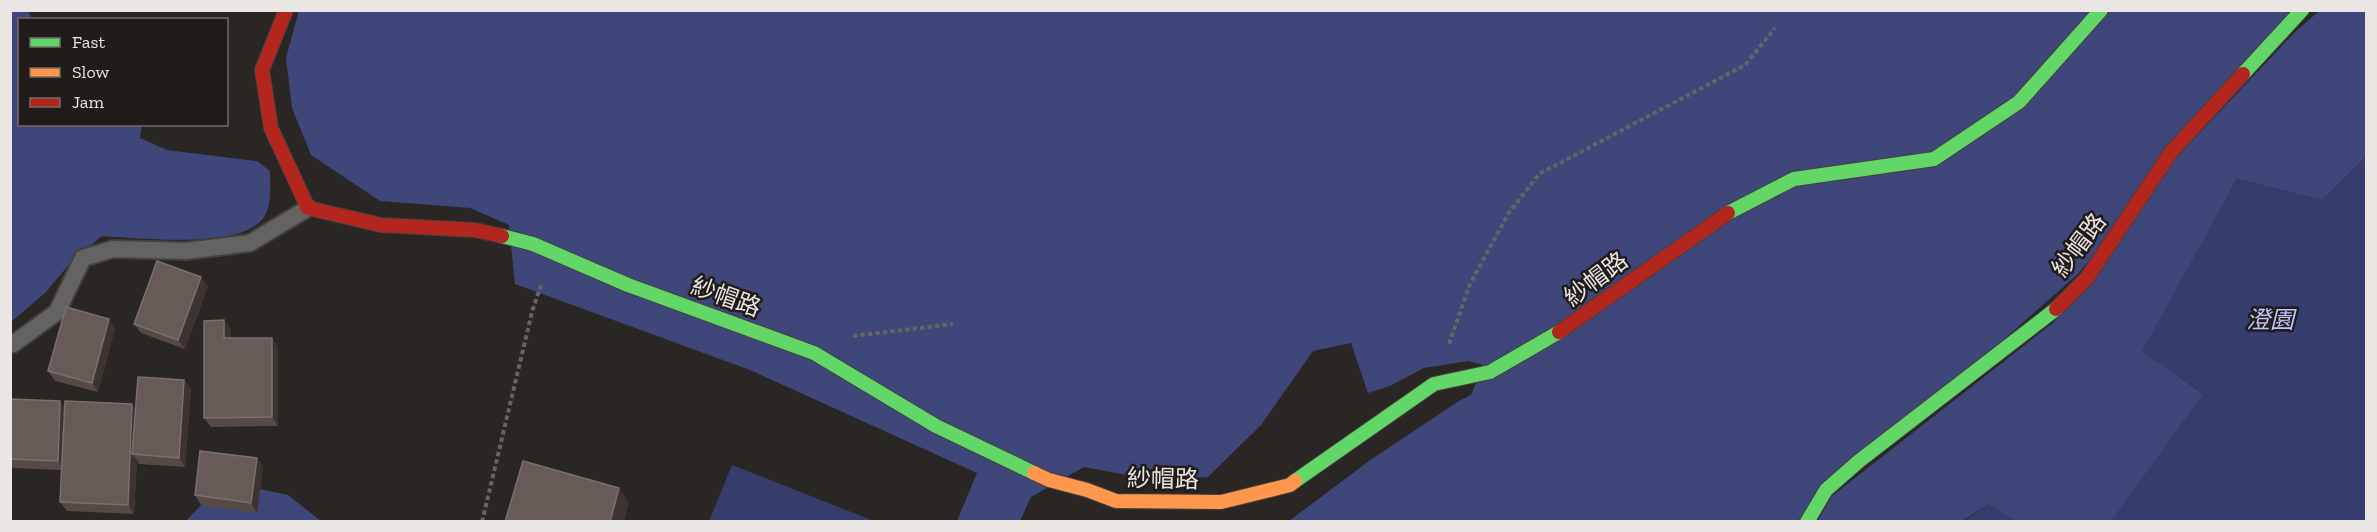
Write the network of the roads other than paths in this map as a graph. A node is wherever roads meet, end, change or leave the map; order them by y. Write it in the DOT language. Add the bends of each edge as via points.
graph roads {
  1 [pos="286,10"];
  2 [pos="2101,10"];
  3 [pos="2302,10"];
  4 [pos="308,208"];
  5 [pos="13,344"];
  6 [pos="1807,522"];
  1 -- 4 [label="street" via="262,70 271,128"];
  2 -- 4 [label="street, 紗帽路" via="2019,102 1934,159 1794,179 1719,218 1569,327 1490,372 1434,384 1290,484 1221,502 1116,501 1049,480 936,426 814,353 628,285 533,244 475,230 381,225"];
  3 -- 6 [label="street, 紗帽路" via="2171,152 2087,278 2053,312 1859,461 1826,490"];
  4 -- 5 [label="lane" via="249,243 186,252 114,249 83,258 57,312"];
}
